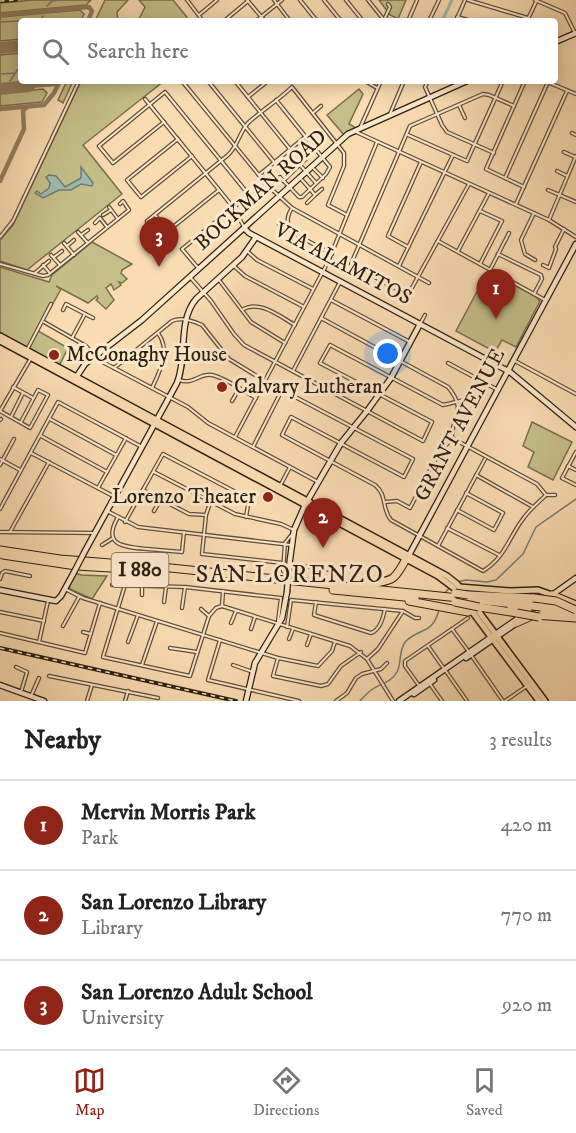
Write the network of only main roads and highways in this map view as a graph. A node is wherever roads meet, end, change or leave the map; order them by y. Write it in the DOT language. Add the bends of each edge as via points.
graph roads {
  1 [pos="0,336"];
  2 [pos="0,341"];
  3 [pos="39,362"];
  4 [pos="46,362"];
  5 [pos="75,380"];
  6 [pos="119,403"];
  7 [pos="156,423"];
  8 [pos="182,439"];
  9 [pos="190,439"];
  10 [pos="279,489"];
  11 [pos="0,550"];
  12 [pos="408,557"];
  13 [pos="107,562"];
  14 [pos="365,585"];
  15 [pos="555,593"];
  16 [pos="448,594"];
  17 [pos="473,605"];
  18 [pos="535,607"];
  19 [pos="576,613"];
  20 [pos="516,624"];
  21 [pos="505,631"];
  22 [pos="494,636"];
  23 [pos="504,645"];
  24 [pos="530,684"];
  25 [pos="539,701"];
  26 [pos="545,701"];
  1 -- 4 [label="main road"];
  2 -- 3 [label="main road"];
  3 -- 4 [label="main road"];
  3 -- 5 [label="main road"];
  4 -- 5 [label="main road"];
  5 -- 6 [label="main road"];
  5 -- 6 [label="main road"];
  6 -- 7 [label="main road"];
  6 -- 7 [label="main road"];
  7 -- 8 [label="main road"];
  7 -- 9 [label="main road"];
  8 -- 9 [label="main road"];
  8 -- 10 [label="main road"];
  9 -- 10 [label="main road"];
  10 -- 12 [label="main road"];
  11 -- 13 [label="highway, I 880"];
  11 -- 16 [label="highway, I 880" via="82,567 185,574 406,600"];
  12 -- 14 [label="highway" via="390,581"];
  12 -- 16 [label="main road"];
  12 -- 16 [label="main road" via="438,576"];
  13 -- 14 [label="highway, I 880"];
  13 -- 16 [label="highway, I 880"];
  14 -- 16 [label="highway, I 880"];
  15 -- 16 [label="main road" via="538,590"];
  15 -- 19 [label="highway"];
  16 -- 17 [label="highway, bridge"];
  16 -- 17 [label="highway, I 880, bridge"];
  16 -- 17 [label="main road"];
  17 -- 18 [label="highway"];
  17 -- 18 [label="highway, I 880"];
  17 -- 18 [label="highway, bridge" via="517,613"];
  17 -- 22 [label="main road"];
  18 -- 19 [label="highway"];
  18 -- 19 [label="highway, I 880"];
  18 -- 19 [label="highway, bridge" via="555,601"];
  19 -- 20 [label="highway" via="534,615"];
  21 -- 23 [label="main road" via="501,637"];
  22 -- 23 [label="main road"];
  22 -- 24 [label="main road"];
  23 -- 24 [label="main road"];
  24 -- 25 [label="main road"];
  24 -- 26 [label="main road"];
}
